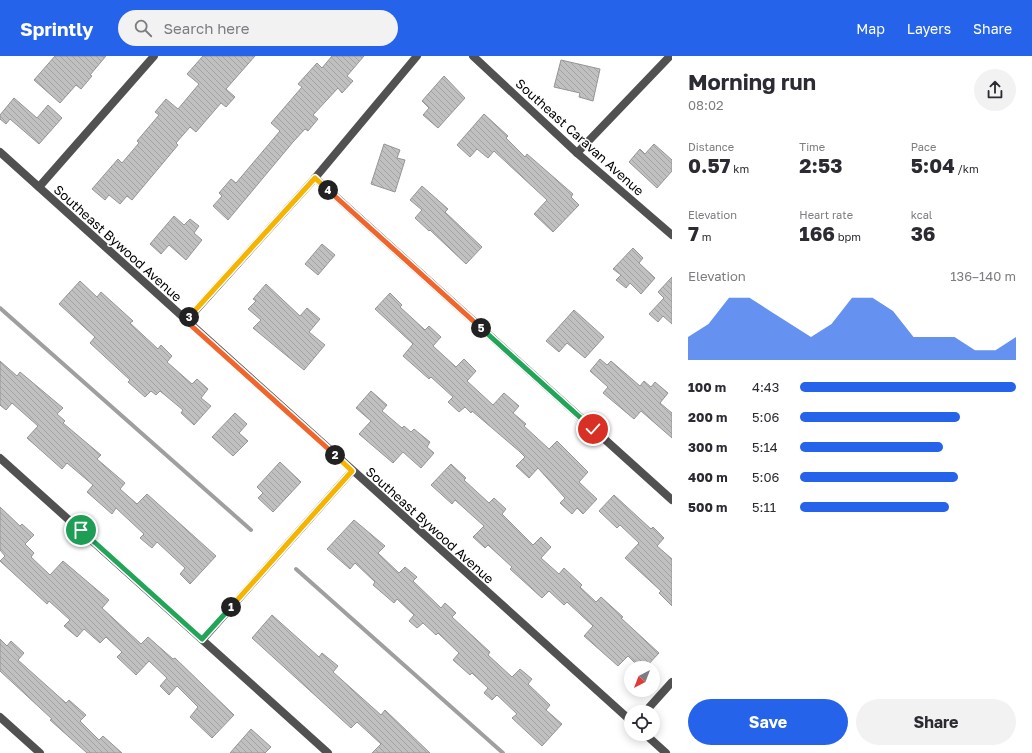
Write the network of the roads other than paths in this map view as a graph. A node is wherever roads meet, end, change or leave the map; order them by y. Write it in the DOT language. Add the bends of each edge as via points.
graph roads {
  1 [pos="154,56"];
  2 [pos="417,56"];
  3 [pos="473,56"];
  4 [pos="670,56"];
  5 [pos="0,152"];
  6 [pos="577,152"];
  7 [pos="315,178"];
  8 [pos="39,187"];
  9 [pos="672,236"];
  10 [pos="186,321"];
  11 [pos="0,458"];
  12 [pos="352,471"];
  13 [pos="672,500"];
  14 [pos="202,639"];
  15 [pos="672,682"];
  16 [pos="651,705"];
  17 [pos="624,715"];
  18 [pos="0,717"];
  19 [pos="653,741"];
  20 [pos="40,753"];
  21 [pos="328,753"];
  22 [pos="666,753"];
  1 -- 8 [label="street"];
  2 -- 7 [label="street"];
  3 -- 6 [label="street, Southeast Caravan Avenue"];
  4 -- 6 [label="street"];
  5 -- 8 [label="street, Southeast Bywood Avenue"];
  6 -- 9 [label="street, Southeast Caravan Avenue"];
  7 -- 10 [label="street"];
  7 -- 13 [label="street"];
  8 -- 10 [label="street, Southeast Bywood Avenue"];
  10 -- 12 [label="street, Southeast Bywood Avenue"];
  11 -- 14 [label="street"];
  12 -- 14 [label="street"];
  12 -- 17 [label="street, Southeast Bywood Avenue"];
  14 -- 21 [label="street"];
  15 -- 16 [label="street"];
  18 -- 20 [label="street"];
  19 -- 22 [label="street"];
}
